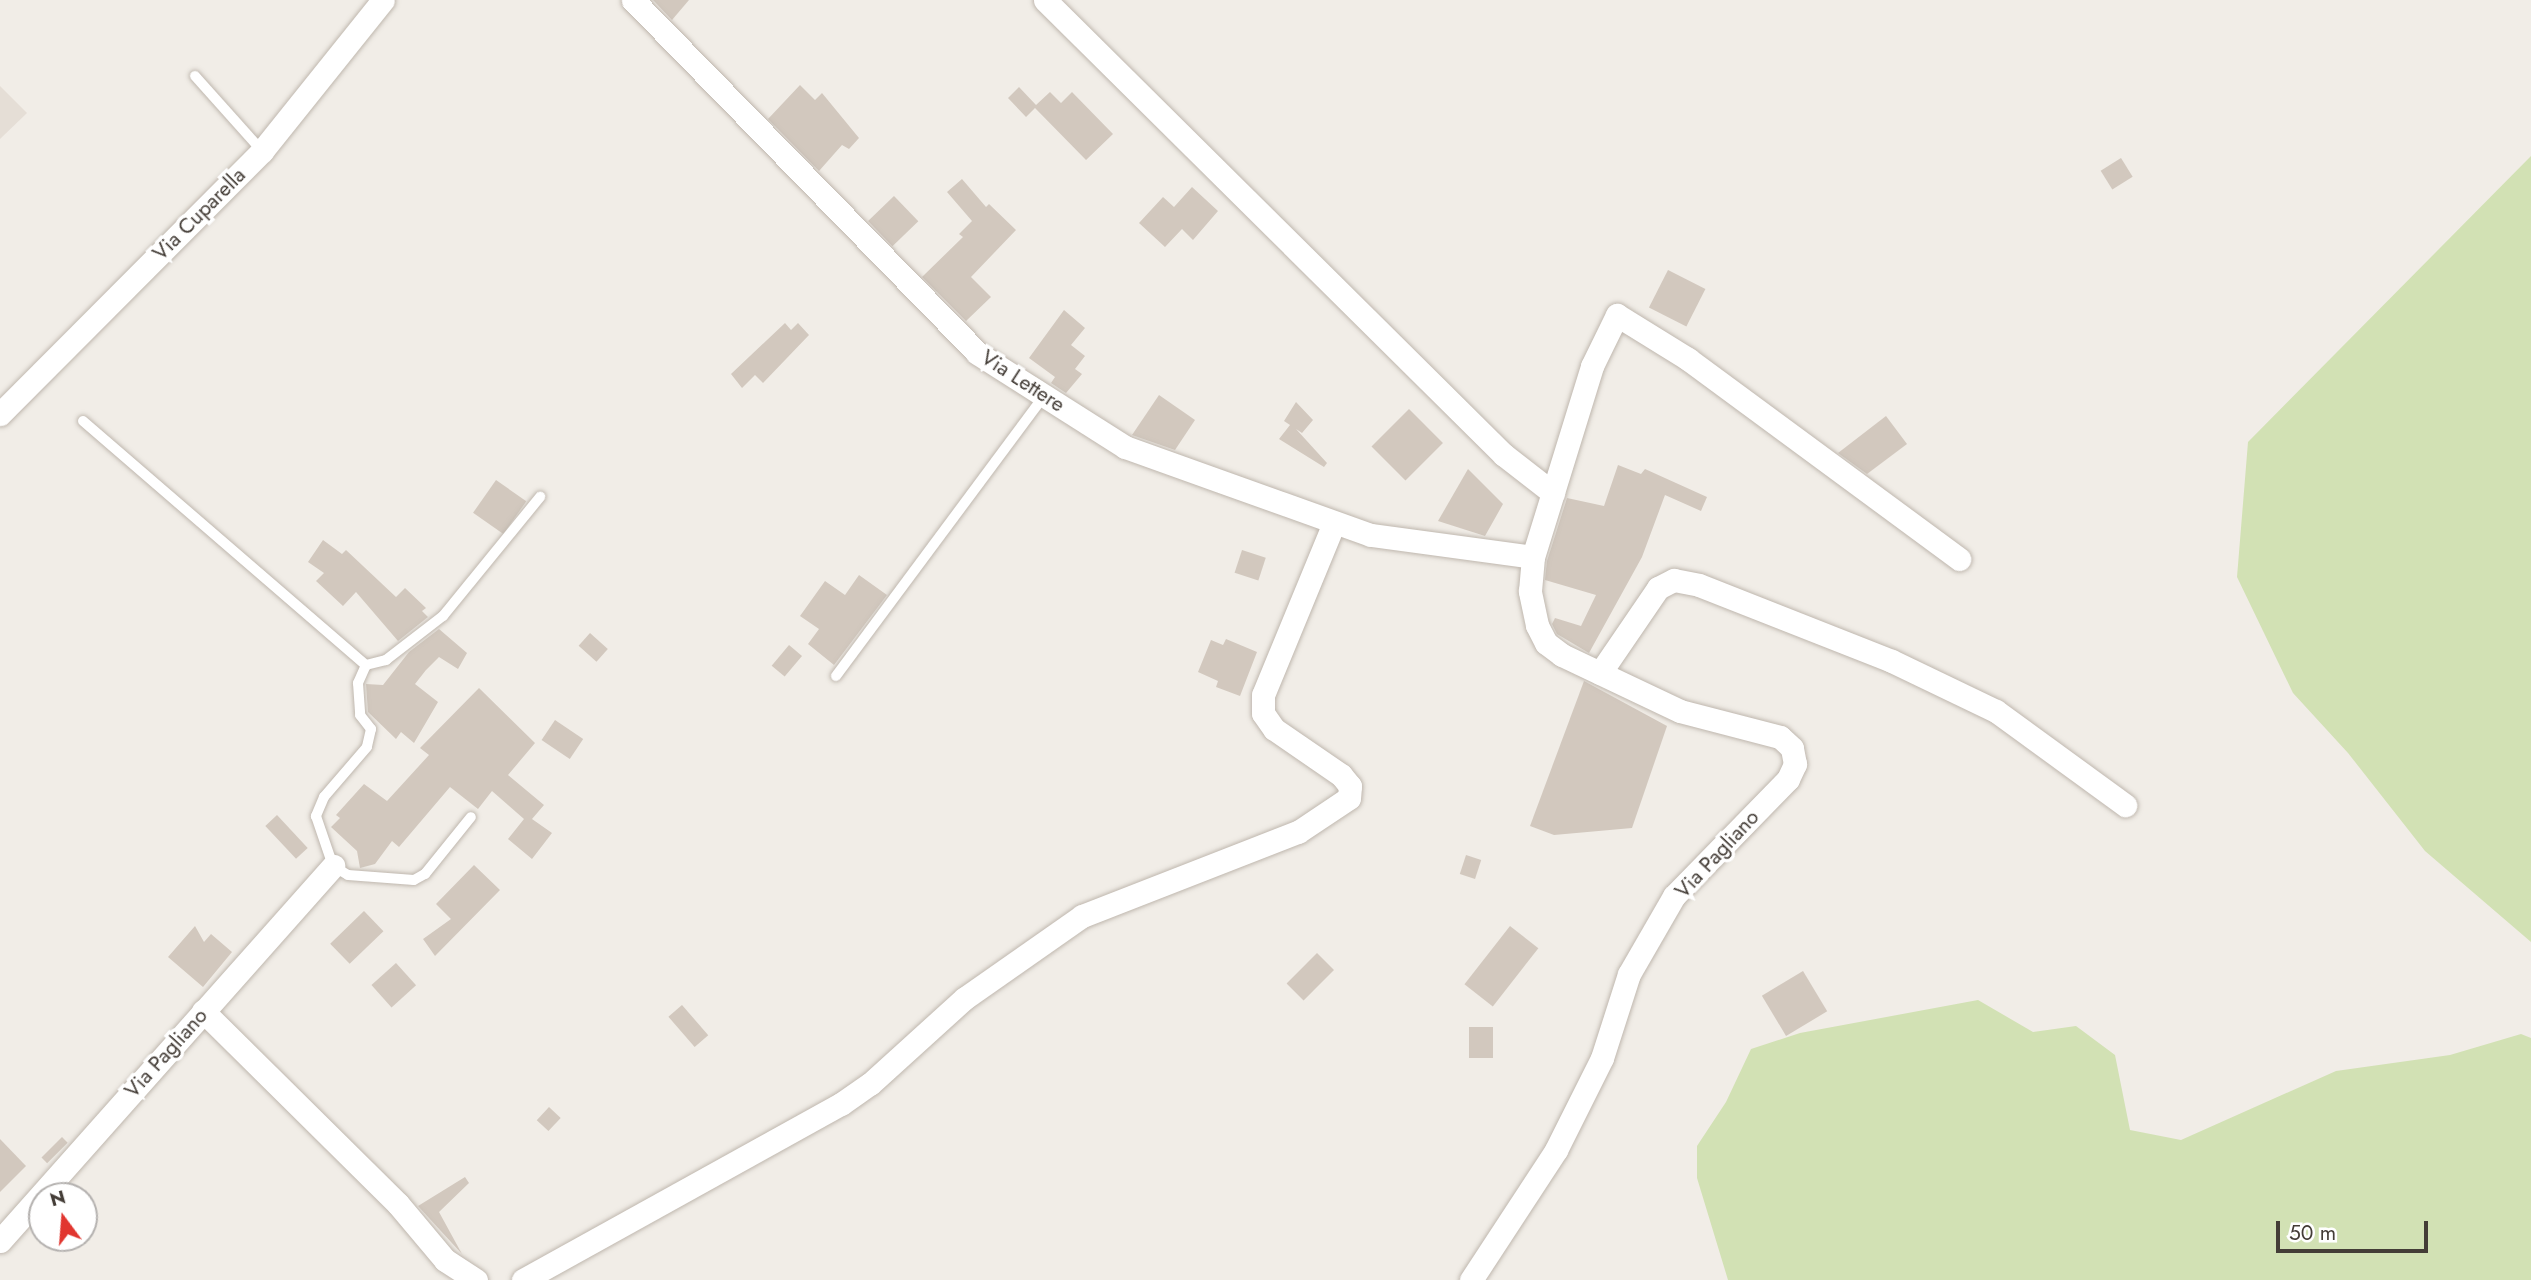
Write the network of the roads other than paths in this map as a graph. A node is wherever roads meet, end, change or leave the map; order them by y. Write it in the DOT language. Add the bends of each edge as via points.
graph roads {
  1 [pos="383,0"];
  2 [pos="633,0"];
  3 [pos="1045,0"];
  4 [pos="195,76"];
  5 [pos="262,151"];
  6 [pos="1045,395"];
  7 [pos="0,414"];
  8 [pos="83,421"];
  9 [pos="1553,493"];
  10 [pos="540,496"];
  11 [pos="1334,523"];
  12 [pos="1533,557"];
  13 [pos="1959,559"];
  14 [pos="366,665"];
  15 [pos="1600,673"];
  16 [pos="836,676"];
  17 [pos="2125,805"];
  18 [pos="471,817"];
  19 [pos="333,866"];
  20 [pos="203,1011"];
  21 [pos="0,1241"];
  22 [pos="476,1280"];
  23 [pos="523,1280"];
  24 [pos="1471,1280"];
  1 -- 5 [label="street, Via Cuparella"];
  2 -- 6 [label="street, Via Lettere" via="978,353"];
  3 -- 9 [label="street" via="1504,455"];
  4 -- 5 [label="lane"];
  5 -- 7 [label="street, Via Cuparella"];
  6 -- 11 [label="street, Via Lettere" via="1125,447"];
  6 -- 16 [label="lane"];
  8 -- 14 [label="lane"];
  9 -- 12 [label="street, Via Pagliano"];
  9 -- 13 [label="street, Via Pagliano" via="1592,366 1618,314 1688,359"];
  10 -- 14 [label="lane" via="443,616 393,656"];
  11 -- 12 [label="street, Via Lettere" via="1431,545"];
  11 -- 23 [label="street" via="1263,695 1263,713 1274,729 1341,775 1350,786 1349,798 1298,832 1082,916 965,998 861,1091"];
  12 -- 15 [label="street, Via Pagliano" via="1530,591 1546,643"];
  14 -- 19 [label="lane" via="358,683 360,715 371,729 367,747 324,797 316,816"];
  15 -- 17 [label="street" via="1658,588 1674,580 1699,585 1892,661 1996,711"];
  15 -- 24 [label="street, Via Pagliano" via="1680,711 1780,737 1792,748 1795,764 1788,779 1674,896 1629,974 1602,1058 1556,1150"];
  18 -- 19 [label="lane" via="425,874 414,880 348,875"];
  19 -- 20 [label="street, Via Pagliano"];
  20 -- 21 [label="street, Via Pagliano"];
  20 -- 22 [label="street" via="398,1204 445,1260"];
}
